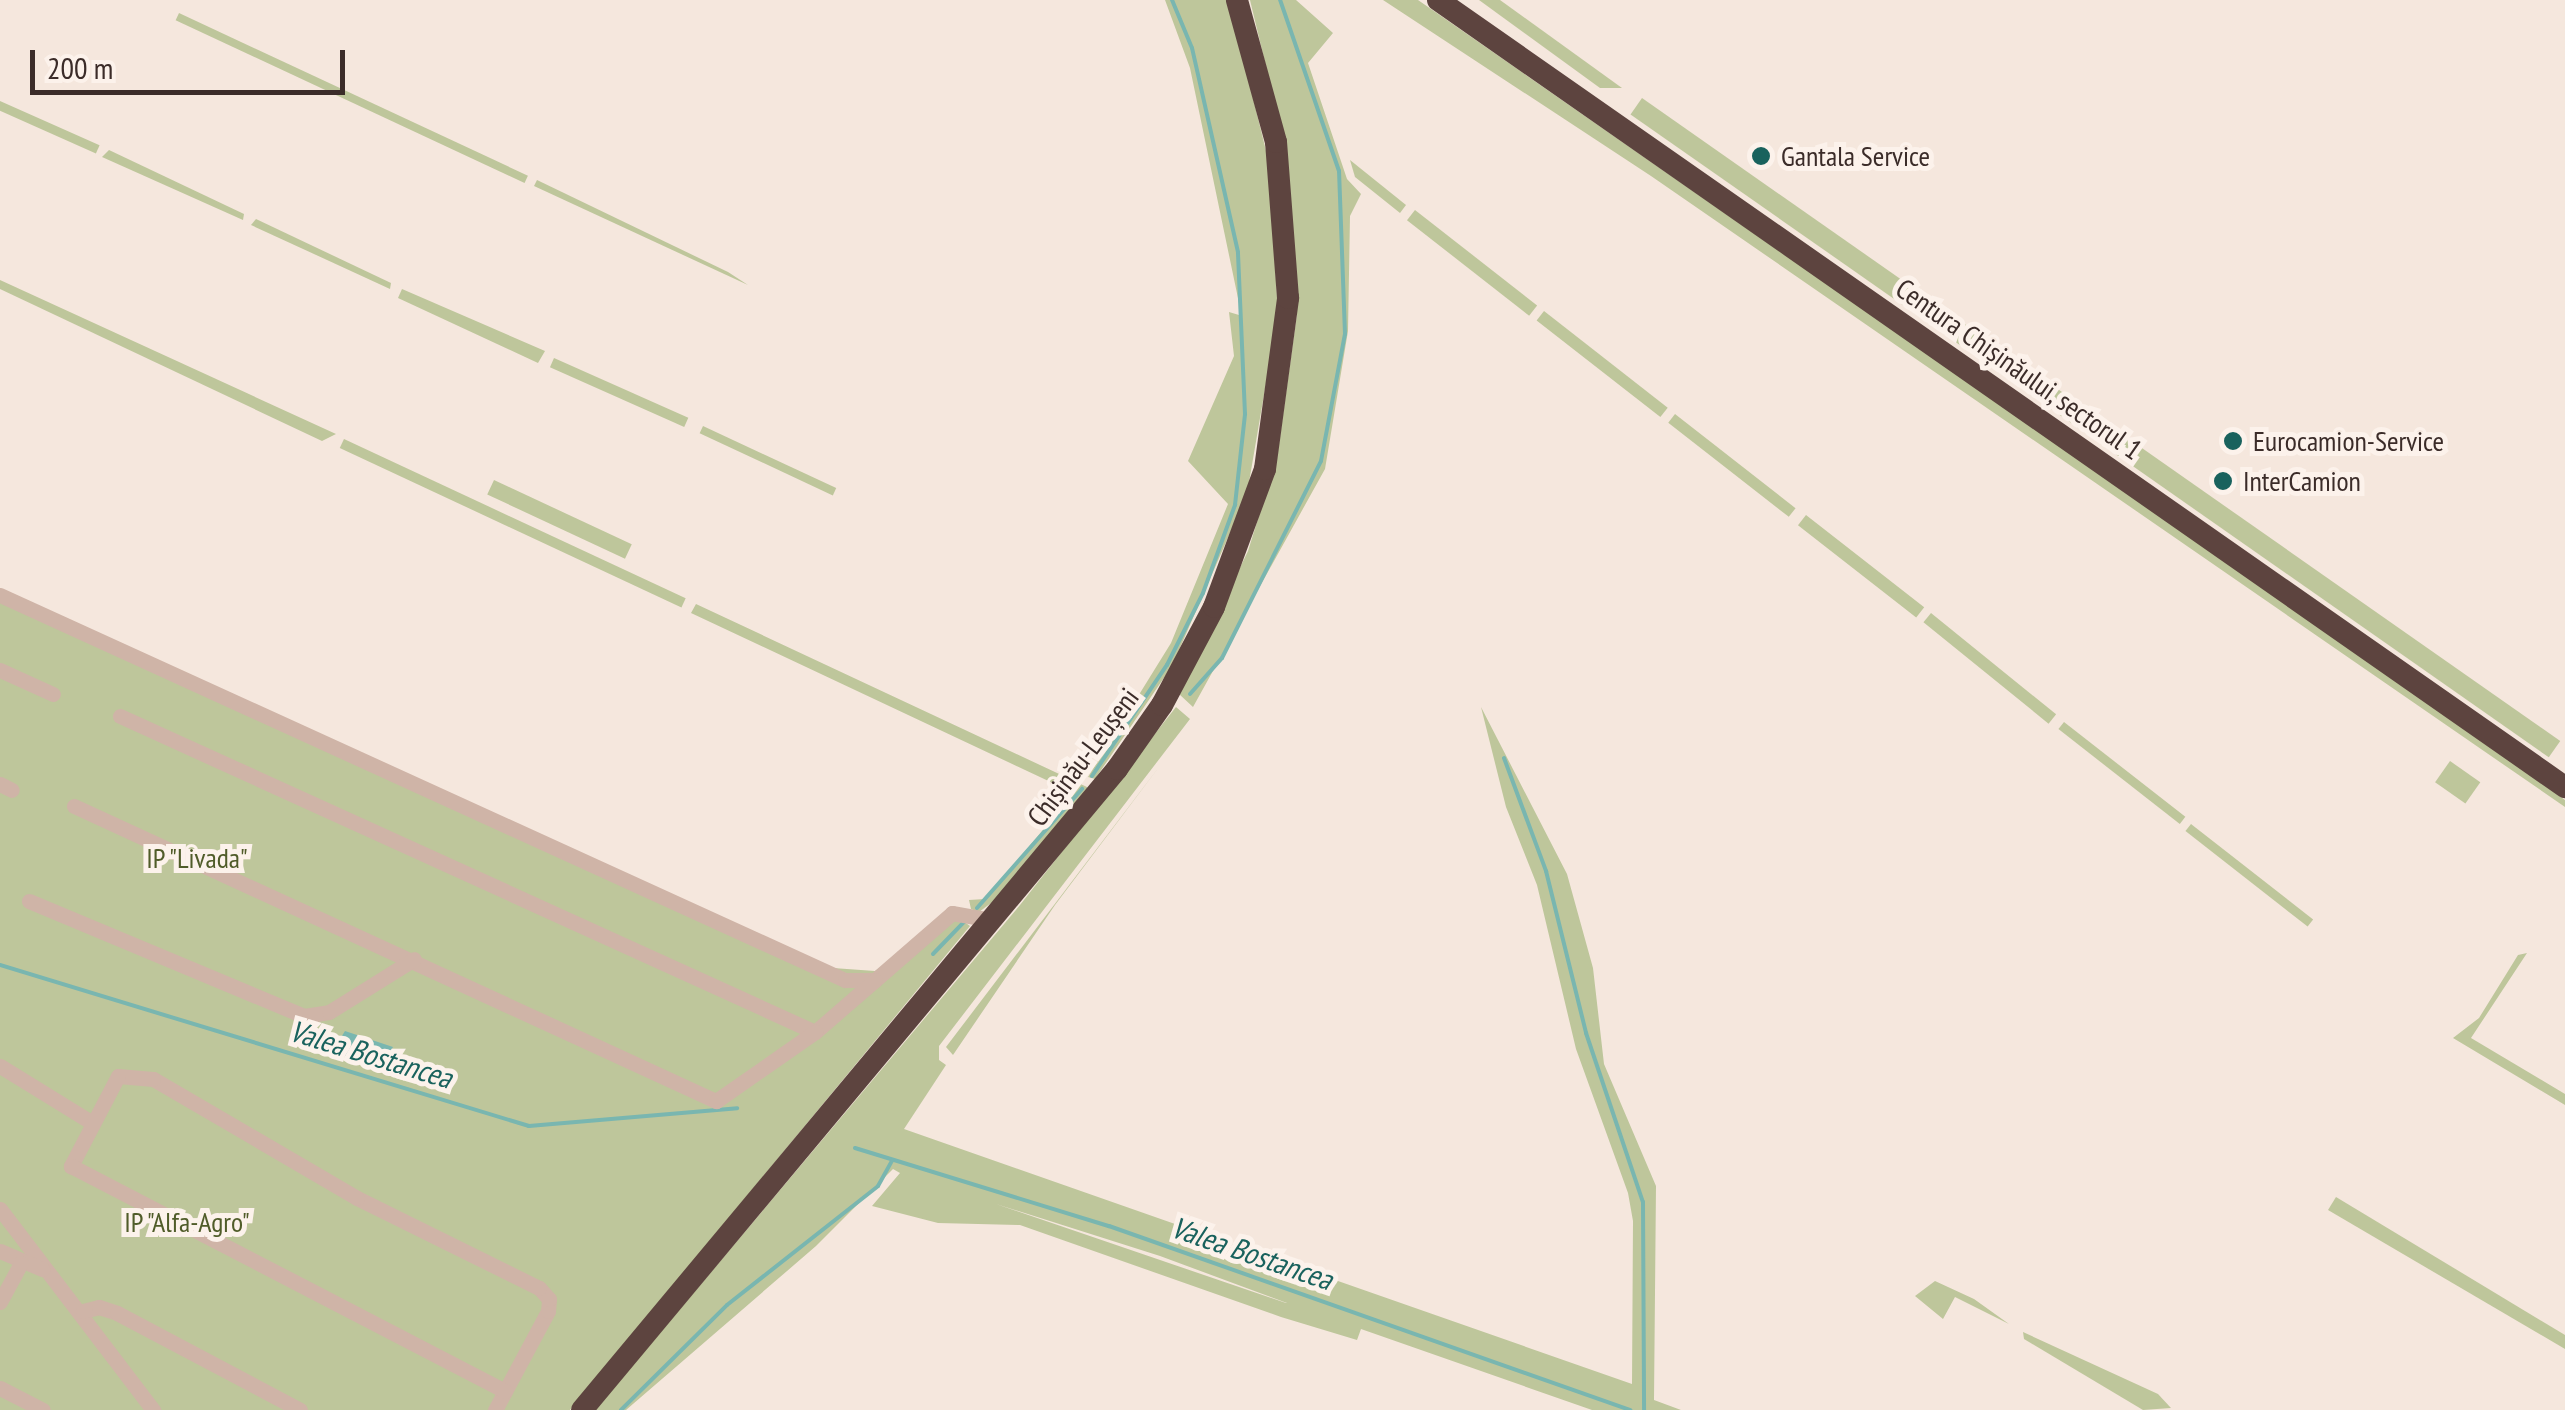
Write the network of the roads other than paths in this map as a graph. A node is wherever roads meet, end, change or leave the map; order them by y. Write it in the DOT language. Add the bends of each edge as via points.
graph roads {
  1 [pos="1237,0"];
  2 [pos="1438,0"];
  3 [pos="1463,0"];
  4 [pos="0,595"];
  5 [pos="0,670"];
  6 [pos="53,694"];
  7 [pos="120,716"];
  8 [pos="2565,770"];
  9 [pos="2565,786"];
  10 [pos="74,806"];
  11 [pos="29,901"];
  12 [pos="992,920"];
  13 [pos="414,959"];
  14 [pos="876,980"];
  15 [pos="816,1032"];
  16 [pos="0,1066"];
  17 [pos="91,1122"];
  18 [pos="0,1208"];
  19 [pos="0,1251"];
  20 [pos="21,1262"];
  21 [pos="42,1269"];
  22 [pos="0,1302"];
  23 [pos="82,1311"];
  24 [pos="0,1388"];
  25 [pos="504,1391"];
  26 [pos="43,1410"];
  27 [pos="153,1410"];
  28 [pos="300,1410"];
  29 [pos="495,1410"];
  30 [pos="582,1410"];
  1 -- 12 [label="highway, Chișinău-Leușeni" via="1276,142 1288,253 1286,344 1265,469 1220,593 1162,705"];
  2 -- 9 [label="highway, Centura Chișinăului, sectorul 1"];
  3 -- 8 [label="highway, Centura Chișinăului, sectorul 1"];
  4 -- 14 [label="street" via="829,975"];
  5 -- 6 [label="street"];
  7 -- 15 [label="street"];
  10 -- 13 [label="street"];
  11 -- 13 [label="street" via="304,1016 329,1012"];
  12 -- 14 [label="street" via="952,913"];
  12 -- 30 [label="highway, Chișinău-Leușeni"];
  13 -- 15 [label="street" via="716,1101"];
  14 -- 15 [label="street"];
  16 -- 17 [label="street"];
  17 -- 25 [label="street" via="71,1166"];
  17 -- 25 [label="street" via="118,1076 131,1072 153,1079 357,1198 539,1288 548,1311"];
  18 -- 21 [label="street"];
  19 -- 20 [label="street"];
  20 -- 21 [label="street"];
  20 -- 22 [label="street"];
  21 -- 23 [label="street"];
  23 -- 27 [label="street"];
  23 -- 28 [label="street" via="99,1306 117,1313"];
  24 -- 26 [label="street"];
  25 -- 29 [label="street"];
}
